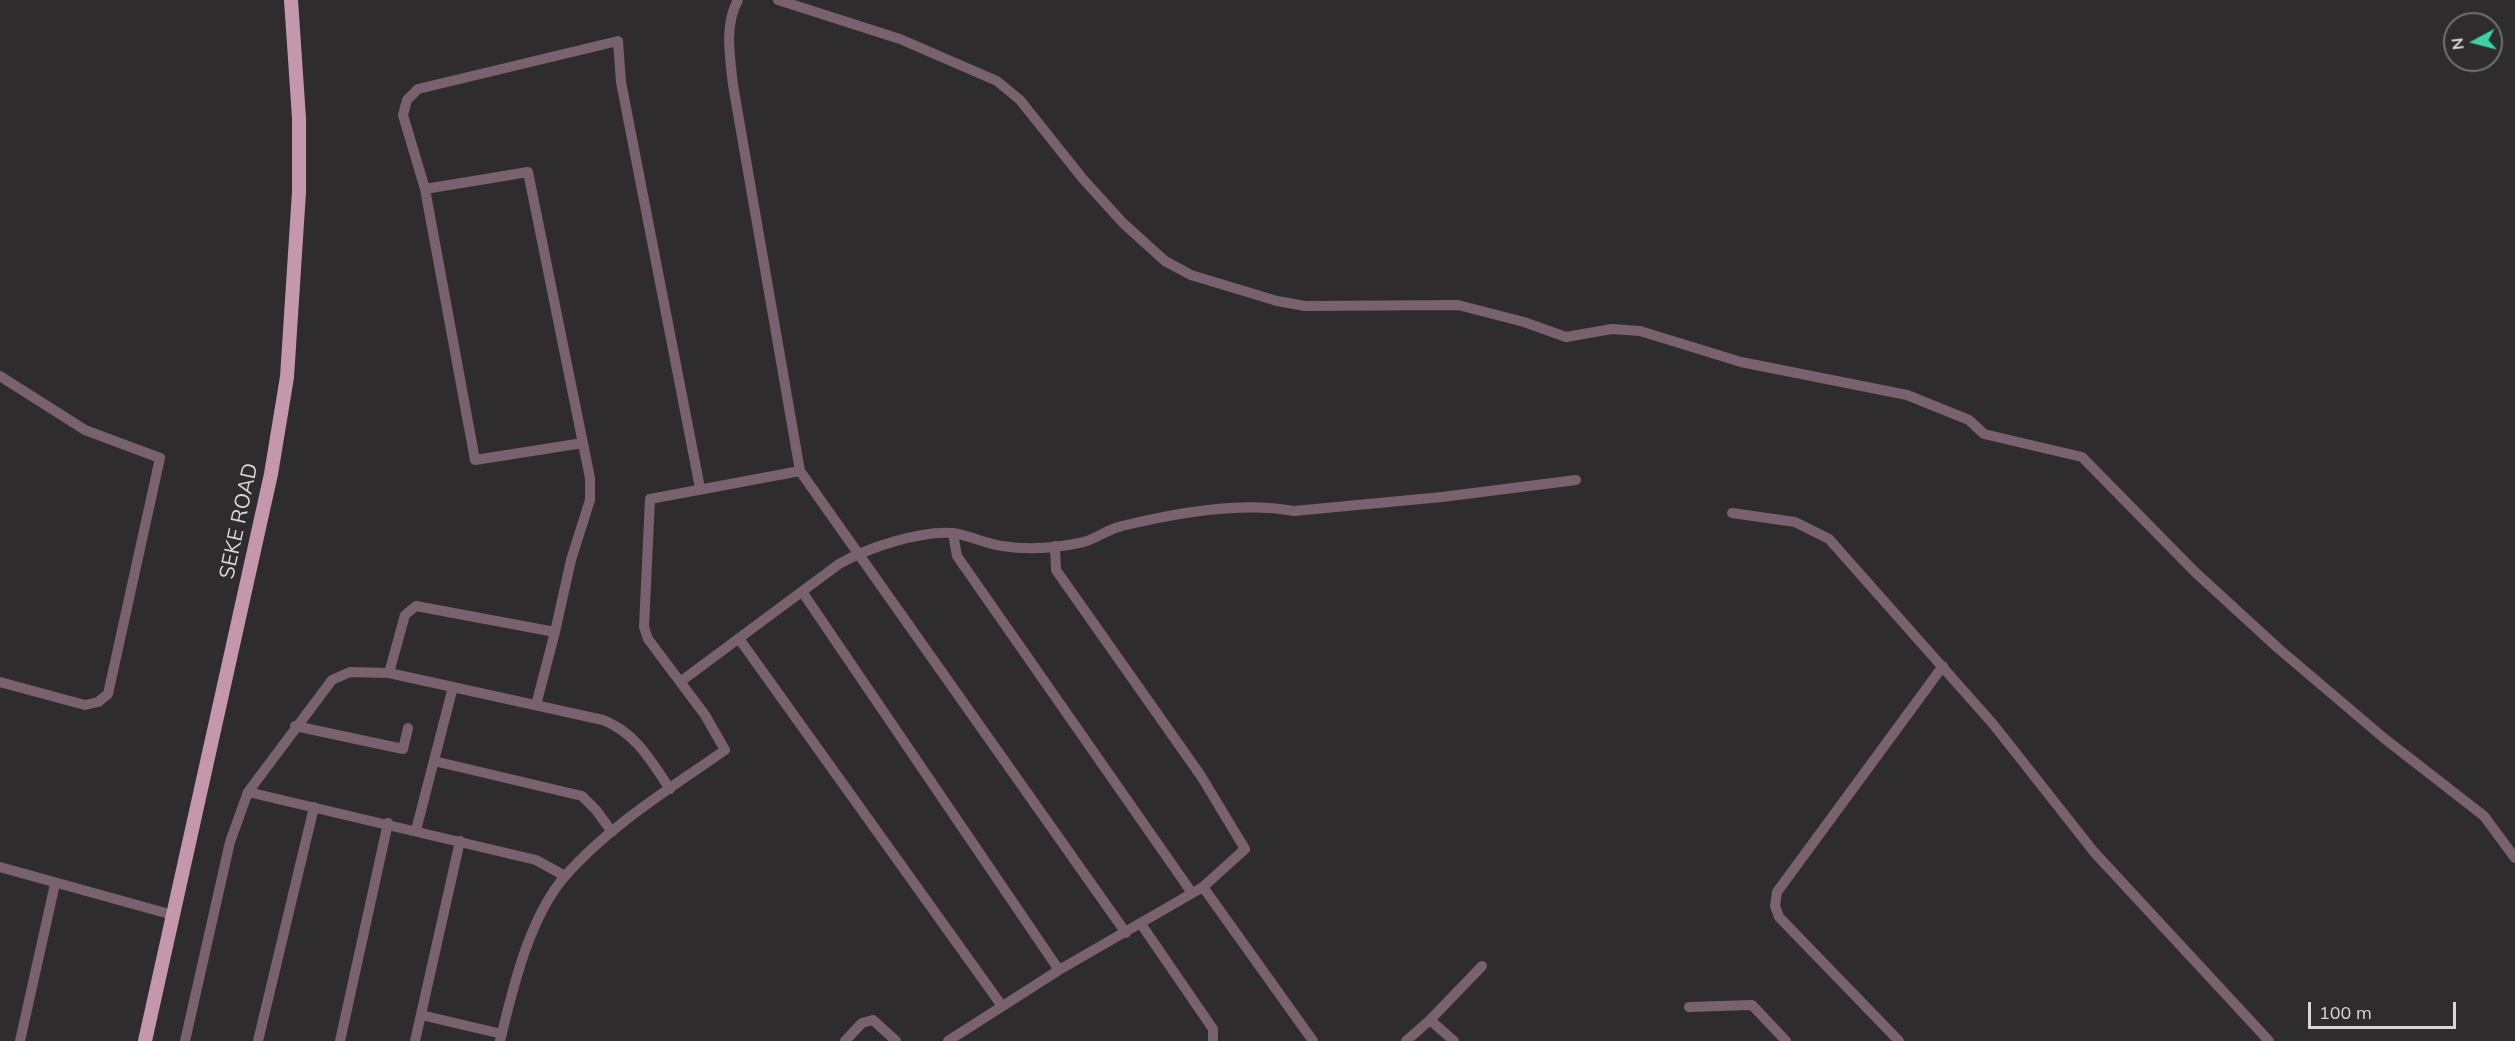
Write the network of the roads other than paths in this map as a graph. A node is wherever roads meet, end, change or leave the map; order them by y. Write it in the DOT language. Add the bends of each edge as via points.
graph roads {
  1 [pos="291,0"];
  2 [pos="738,0"];
  3 [pos="778,0"];
  4 [pos="425,189"];
  5 [pos="0,376"];
  6 [pos="583,443"];
  7 [pos="800,471"];
  8 [pos="1576,480"];
  9 [pos="700,488"];
  10 [pos="1732,513"];
  11 [pos="952,533"];
  12 [pos="1055,546"];
  13 [pos="858,554"];
  14 [pos="803,593"];
  15 [pos="555,632"];
  16 [pos="740,639"];
  17 [pos="1943,666"];
  18 [pos="388,673"];
  19 [pos="0,682"];
  20 [pos="680,682"];
  21 [pos="453,687"];
  22 [pos="537,705"];
  23 [pos="295,726"];
  24 [pos="408,728"];
  25 [pos="434,761"];
  26 [pos="670,789"];
  27 [pos="248,792"];
  28 [pos="314,807"];
  29 [pos="388,824"];
  30 [pos="416,830"];
  31 [pos="612,832"];
  32 [pos="460,841"];
  33 [pos="2515,858"];
  34 [pos="0,867"];
  35 [pos="565,876"];
  36 [pos="55,884"];
  37 [pos="1203,887"];
  38 [pos="1192,893"];
  39 [pos="173,915"];
  40 [pos="1141,924"];
  41 [pos="1126,933"];
  42 [pos="1482,966"];
  43 [pos="1059,970"];
  44 [pos="1002,1005"];
  45 [pos="1689,1007"];
  46 [pos="421,1016"];
  47 [pos="1430,1020"];
  48 [pos="501,1038"];
  49 [pos="20,1041"];
  50 [pos="145,1041"];
  51 [pos="185,1041"];
  52 [pos="258,1041"];
  53 [pos="340,1041"];
  54 [pos="415,1041"];
  55 [pos="845,1041"];
  56 [pos="896,1041"];
  57 [pos="948,1041"];
  58 [pos="1213,1041"];
  59 [pos="1313,1041"];
  60 [pos="1406,1041"];
  61 [pos="1454,1041"];
  62 [pos="1786,1041"];
  63 [pos="1899,1041"];
  64 [pos="2269,1041"];
  1 -- 39 [label="main road, SEKE ROAD" via="299,171 287,377 271,474"];
  2 -- 7 [label="street" via="732,12 729,44 733,85"];
  3 -- 33 [label="street" via="900,39 997,81 1020,100 1130,230 1165,261 1191,275 1305,306 1458,305 1566,337 1612,329 1640,331 1752,364 1907,395 1969,420 1984,434 2082,458 2195,572 2279,649 2484,816"];
  4 -- 6 [label="street" via="528,172"];
  4 -- 6 [label="street" via="475,460"];
  4 -- 9 [label="street" via="403,115 407,100 418,89 618,41 621,82"];
  5 -- 19 [label="street" via="85,430 160,458 108,694 85,705"];
  6 -- 15 [label="street" via="590,500"];
  7 -- 9 [label="street"];
  7 -- 13 [label="street"];
  8 -- 12 [label="street" via="1294,511 1271,507 1197,512 1119,526 1082,543"];
  9 -- 20 [label="street" via="650,499 644,627 648,639"];
  10 -- 17 [label="street" via="1795,522 1829,539"];
  11 -- 12 [label="street" via="1002,546"];
  11 -- 13 [label="street" via="903,540"];
  11 -- 38 [label="street" via="957,556"];
  12 -- 37 [label="street" via="1056,570 1201,776 1245,849"];
  13 -- 14 [label="street"];
  13 -- 41 [label="street"];
  14 -- 16 [label="street"];
  14 -- 43 [label="street"];
  15 -- 18 [label="street" via="416,606 405,615"];
  15 -- 22 [label="street"];
  16 -- 20 [label="street"];
  16 -- 44 [label="street"];
  17 -- 63 [label="street" via="1778,892 1775,906 1779,917"];
  17 -- 64 [label="street" via="1994,724 2094,852"];
  18 -- 21 [label="street"];
  18 -- 23 [label="street" via="339,675"];
  20 -- 26 [label="street" via="705,715 724,750"];
  21 -- 22 [label="street"];
  21 -- 25 [label="street"];
  22 -- 26 [label="street" via="621,727 636,741"];
  23 -- 24 [label="street" via="403,749"];
  23 -- 27 [label="street"];
  25 -- 30 [label="street"];
  25 -- 31 [label="street" via="582,796"];
  26 -- 31 [label="street"];
  27 -- 28 [label="street"];
  27 -- 51 [label="street" via="230,842"];
  28 -- 29 [label="street"];
  28 -- 52 [label="street"];
  29 -- 30 [label="street"];
  29 -- 53 [label="street"];
  30 -- 32 [label="street"];
  31 -- 35 [label="street"];
  32 -- 35 [label="street" via="536,860"];
  32 -- 46 [label="street"];
  34 -- 36 [label="street"];
  35 -- 48 [label="street" via="524,953"];
  36 -- 39 [label="street"];
  36 -- 49 [label="street"];
  37 -- 38 [label="street"];
  37 -- 59 [label="street"];
  38 -- 40 [label="street"];
  39 -- 50 [label="main road, SEKE ROAD"];
  40 -- 41 [label="street"];
  40 -- 58 [label="street" via="1213,1029"];
  41 -- 43 [label="street"];
  42 -- 47 [label="street"];
  43 -- 44 [label="street"];
  44 -- 57 [label="street"];
  45 -- 62 [label="street" via="1752,1005"];
  46 -- 48 [label="street"];
  46 -- 54 [label="street"];
  47 -- 60 [label="street"];
  47 -- 61 [label="street"];
  55 -- 56 [label="street" via="862,1023 873,1020"];
}
